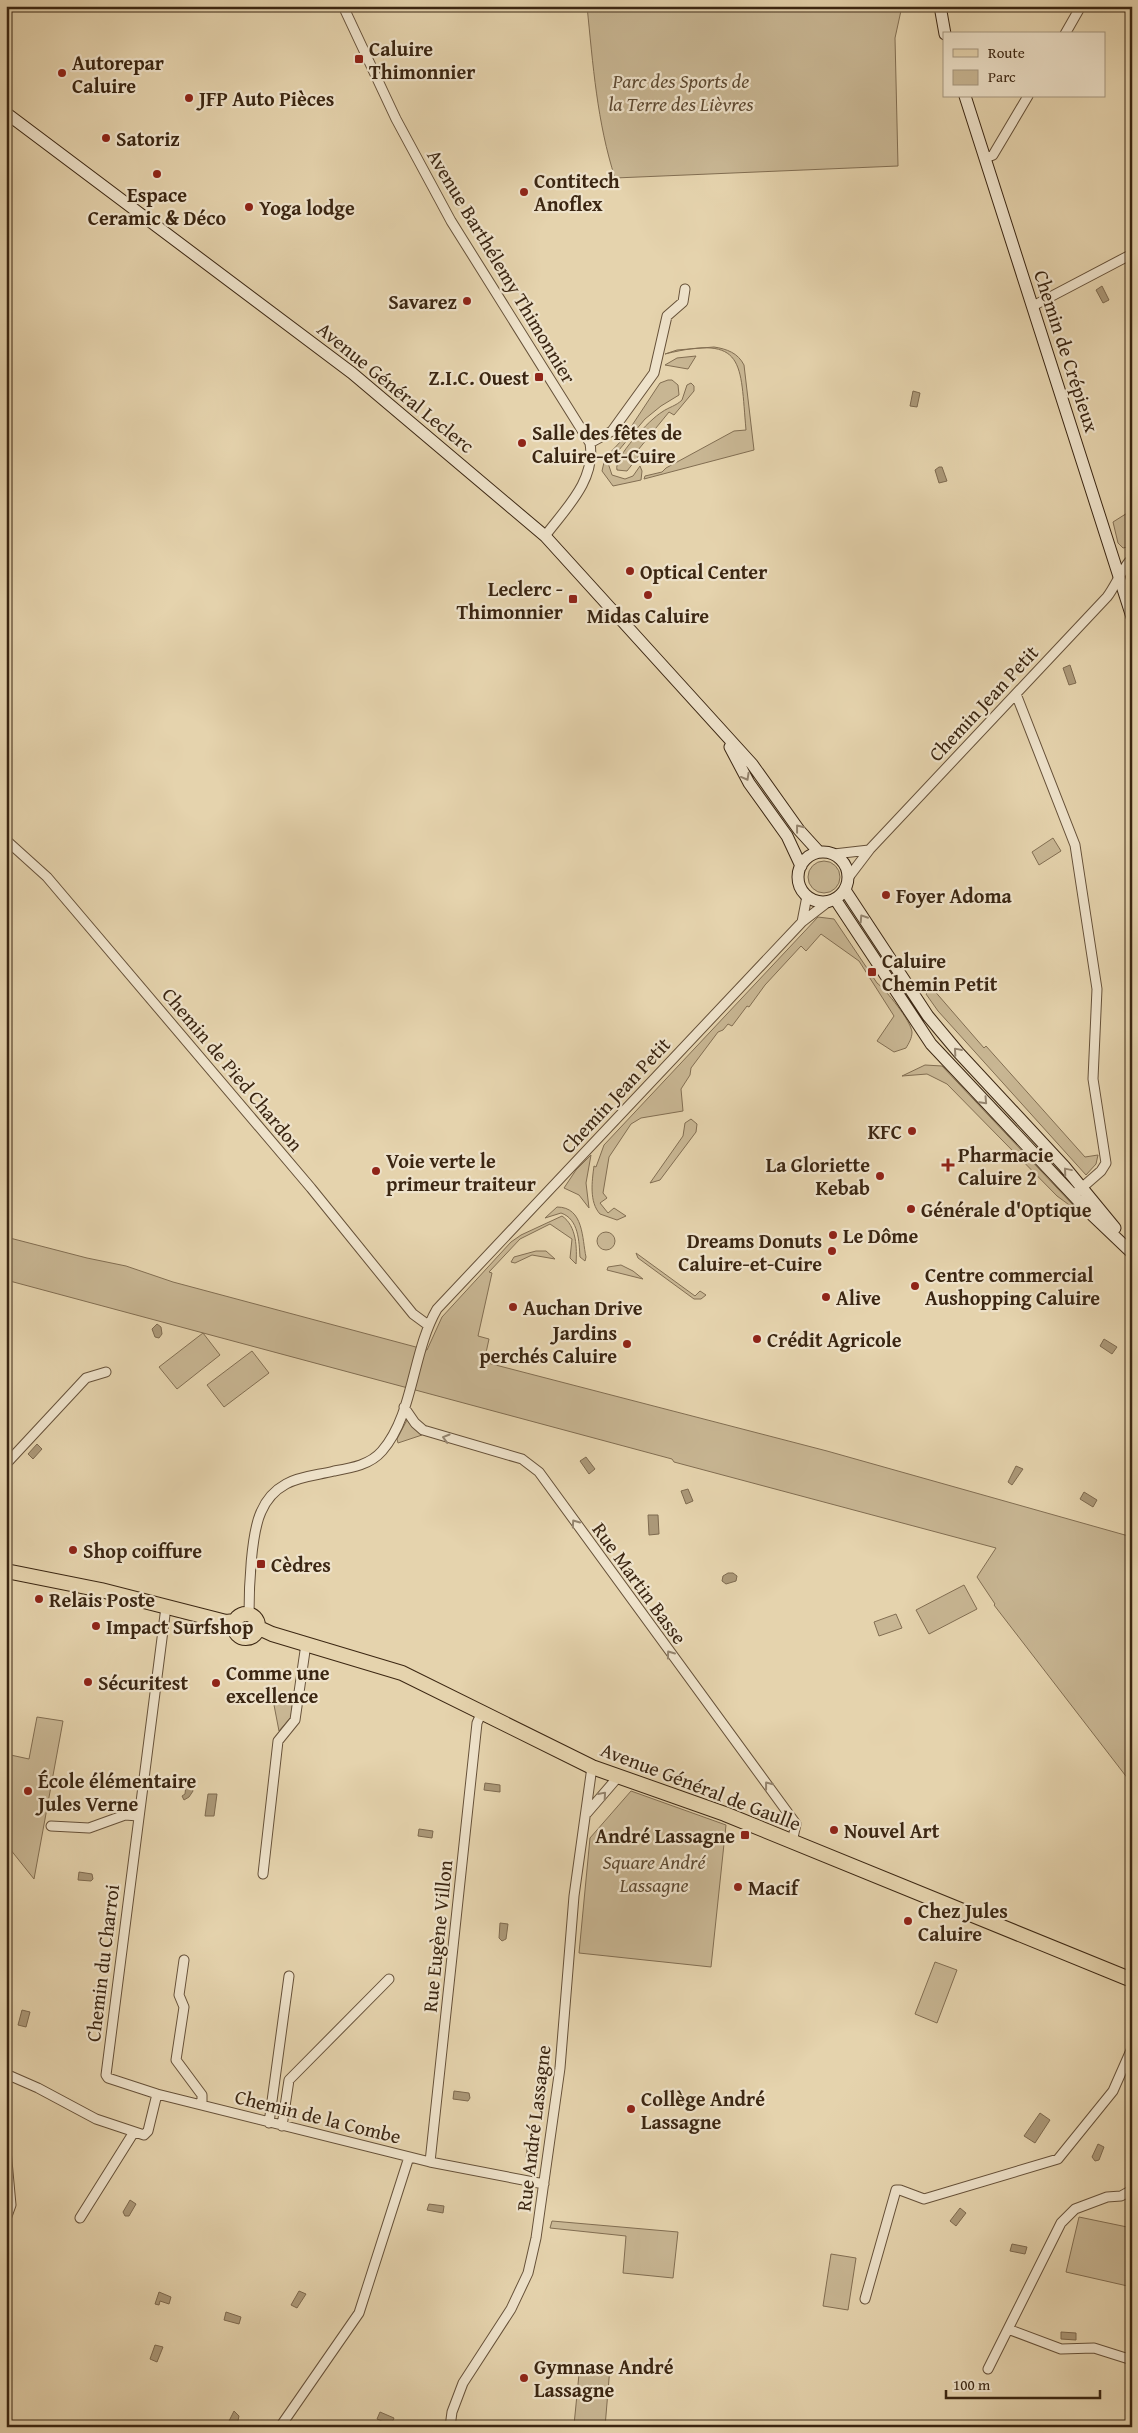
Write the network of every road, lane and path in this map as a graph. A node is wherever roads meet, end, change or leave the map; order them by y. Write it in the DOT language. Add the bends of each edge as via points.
graph roads {
  1 [pos="343,6"];
  2 [pos="940,6"];
  3 [pos="1081,6"];
  4 [pos="946,32"];
  5 [pos="1066,32"];
  6 [pos="966,98"];
  7 [pos="1027,98"];
  8 [pos="6,113"];
  9 [pos="985,158"];
  10 [pos="1132,254"];
  11 [pos="685,289"];
  12 [pos="1033,306"];
  13 [pos="590,443"];
  14 [pos="545,536"];
  15 [pos="1132,559"];
  16 [pos="1120,579"];
  17 [pos="1132,617"];
  18 [pos="1016,694"];
  19 [pos="724,734"];
  20 [pos="6,840"];
  21 [pos="870,850"];
  22 [pos="819,852"];
  23 [pos="834,854"];
  24 [pos="801,866"];
  25 [pos="848,878"];
  26 [pos="844,890"];
  27 [pos="807,896"];
  28 [pos="832,900"];
  29 [pos="802,922"];
  30 [pos="1078,1192"];
  31 [pos="1132,1248"];
  32 [pos="1132,1253"];
  33 [pos="428,1325"];
  34 [pos="106,1372"];
  35 [pos="404,1406"];
  36 [pos="6,1464"];
  37 [pos="6,1571"];
  38 [pos="166,1607"];
  39 [pos="250,1614"];
  40 [pos="235,1621"];
  41 [pos="259,1628"];
  42 [pos="306,1644"];
  43 [pos="481,1714"];
  44 [pos="592,1767"];
  45 [pos="618,1777"];
  46 [pos="587,1813"];
  47 [pos="138,1816"];
  48 [pos="51,1826"];
  49 [pos="792,1842"];
  50 [pos="263,1874"];
  51 [pos="184,1960"];
  52 [pos="289,1976"];
  53 [pos="389,1980"];
  54 [pos="1132,1980"];
  55 [pos="1132,2048"];
  56 [pos="6,2074"];
  57 [pos="157,2094"];
  58 [pos="202,2104"];
  59 [pos="269,2123"];
  60 [pos="282,2126"];
  61 [pos="134,2132"];
  62 [pos="6,2150"];
  63 [pos="409,2157"];
  64 [pos="430,2162"];
  65 [pos="544,2184"];
  66 [pos="1132,2190"];
  67 [pos="80,2218"];
  68 [pos="6,2219"];
  69 [pos="865,2299"];
  70 [pos="1008,2329"];
  71 [pos="1132,2360"];
  72 [pos="988,2369"];
  73 [pos="280,2427"];
  74 [pos="450,2427"];
  1 -- 13 [label="street, Avenue Barthélemy Thimonnier" via="396,119 451,221"];
  2 -- 4 [label="main road"];
  3 -- 5 [label="street"];
  6 -- 9 [label="main road, Chemin de Crépieux"];
  7 -- 9 [label="street" via="993,155"];
  8 -- 14 [label="main road, Avenue Général Leclerc" via="352,373"];
  9 -- 12 [label="main road, Chemin de Crépieux"];
  10 -- 12 [label="street"];
  11 -- 13 [label="street" via="683,302 667,316 654,373 612,431"];
  12 -- 16 [label="main road, Chemin de Crépieux"];
  13 -- 14 [label="street" via="592,456 586,480"];
  14 -- 19 [label="main road, Avenue Général Leclerc"];
  15 -- 16 [label="street, Chemin Jean Petit" via="1127,562"];
  16 -- 17 [label="main road, Chemin de Crépieux"];
  16 -- 18 [label="street, Chemin Jean Petit"];
  18 -- 21 [label="street, Chemin Jean Petit"];
  18 -- 30 [label="street" via="1075,845 1094,967 1093,1079 1106,1163 1102,1171"];
  22 -- 19 [label="main road, Avenue Général Leclerc, one-way" via="799,830 760,774"];
  19 -- 24 [label="main road, Avenue Général Leclerc, one-way" via="749,783 787,836"];
  20 -- 33 [label="street, Chemin de Pied Chardon" via="47,877 413,1314"];
  21 -- 23 [label="street"];
  21 -- 25 [label="street, Chemin Jean Petit"];
  22 -- 23 [label="main road"];
  22 -- 24 [label="main road" via="805,859"];
  23 -- 25 [label="main road" via="845,865"];
  24 -- 27 [label="main road" via="799,884"];
  25 -- 26 [label="main road"];
  26 -- 28 [label="main road"];
  30 -- 26 [label="main road, one-way" via="928,1016"];
  27 -- 28 [label="main road" via="814,900"];
  27 -- 29 [label="street"];
  28 -- 29 [label="street, Chemin Jean Petit"];
  28 -- 30 [label="main road, one-way" via="931,1044"];
  29 -- 33 [label="street, Chemin Jean Petit" via="494,1246 436,1310"];
  30 -- 31 [label="main road"];
  30 -- 32 [label="main road"];
  33 -- 35 [label="street, Chemin Jean Petit"];
  34 -- 36 [label="street" via="86,1378"];
  35 -- 39 [label="street, Chemin Jean Petit" via="392,1436 375,1457 357,1466 286,1484 267,1501 260,1512 256,1531"];
  49 -- 35 [label="street, Rue Martin Basse, one-way" via="796,1824 539,1472 522,1459 424,1430"];
  37 -- 38 [label="main road"];
  38 -- 40 [label="main road" via="226,1622"];
  38 -- 47 [label="street, Chemin du Charroi"];
  39 -- 40 [label="main road" via="240,1615"];
  39 -- 41 [label="main road" via="257,1620"];
  40 -- 41 [label="main road" via="235,1629 243,1638 252,1637"];
  41 -- 42 [label="main road, Avenue Général de Gaulle"];
  42 -- 43 [label="main road, Avenue Général de Gaulle" via="402,1673"];
  42 -- 50 [label="street" via="295,1720 278,1741"];
  43 -- 44 [label="main road, Avenue Général de Gaulle"];
  43 -- 64 [label="street, Rue Eugène Villon" via="476,1732"];
  44 -- 45 [label="main road, Avenue Général de Gaulle"];
  44 -- 46 [label="street, Rue André Lassagne"];
  46 -- 45 [label="street, Rue André Lassagne, one-way"];
  45 -- 49 [label="main road, Avenue Général de Gaulle" via="699,1804"];
  46 -- 65 [label="street, Rue André Lassagne" via="582,1826 560,2068"];
  47 -- 48 [label="street" via="126,1815 89,1828"];
  47 -- 57 [label="street, Chemin du Charroi" via="106,2075"];
  49 -- 54 [label="main road, Avenue Général de Gaulle"];
  51 -- 58 [label="street" via="179,1995 184,2007 176,2060 202,2095"];
  52 -- 59 [label="street"];
  53 -- 60 [label="street" via="290,2080"];
  55 -- 69 [label="street" via="1113,2092 1058,2159 924,2199 896,2190"];
  56 -- 61 [label="street" via="96,2119"];
  57 -- 58 [label="street, Chemin de la Combe"];
  57 -- 61 [label="street" via="148,2132 144,2135"];
  58 -- 59 [label="street, Chemin de la Combe"];
  59 -- 60 [label="street, Chemin de la Combe"];
  60 -- 63 [label="street, Chemin de la Combe"];
  61 -- 67 [label="street"];
  62 -- 68 [label="street" via="11,2205"];
  63 -- 64 [label="street"];
  63 -- 73 [label="street, Chemin de la Combe" via="359,2313"];
  64 -- 65 [label="street"];
  65 -- 74 [label="street, Rue André Lassagne" via="528,2273 511,2309 463,2383"];
  66 -- 70 [label="street" via="1075,2209 1060,2223"];
  70 -- 71 [label="street" via="1061,2349 1094,2348"];
  70 -- 72 [label="street"];
}
